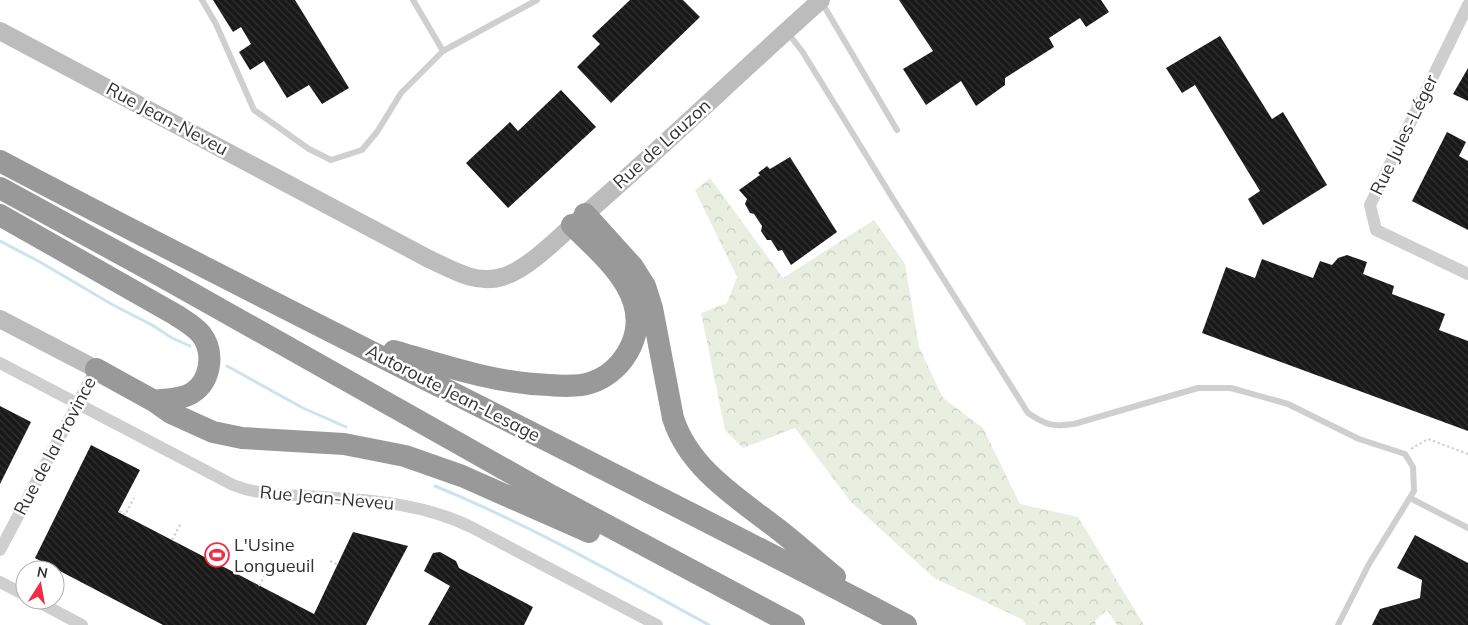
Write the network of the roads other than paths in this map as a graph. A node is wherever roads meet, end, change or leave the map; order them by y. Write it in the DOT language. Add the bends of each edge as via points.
graph roads {
  1 [pos="202,0"];
  2 [pos="413,0"];
  3 [pos="537,0"];
  4 [pos="820,0"];
  5 [pos="1468,5"];
  6 [pos="0,31"];
  7 [pos="786,31"];
  8 [pos="443,51"];
  9 [pos="897,130"];
  10 [pos="0,161"];
  11 [pos="0,188"];
  12 [pos="0,215"];
  13 [pos="579,220"];
  14 [pos="1468,274"];
  15 [pos="497,278"];
  16 [pos="0,319"];
  17 [pos="331,332"];
  18 [pos="0,363"];
  19 [pos="96,369"];
  20 [pos="154,401"];
  21 [pos="78,404"];
  22 [pos="1410,498"];
  23 [pos="1468,528"];
  24 [pos="0,550"];
  25 [pos="700,575"];
  26 [pos="0,582"];
  27 [pos="15,590"];
  28 [pos="866,604"];
  29 [pos="53,610"];
  30 [pos="82,625"];
  31 [pos="658,625"];
  32 [pos="794,625"];
  33 [pos="906,625"];
  34 [pos="1338,625"];
  1 -- 8 [label="lane" via="254,110 309,149 331,160 362,150 401,93"];
  2 -- 8 [label="lane"];
  3 -- 8 [label="lane"];
  4 -- 7 [label="street, Rue de Lauzon"];
  4 -- 9 [label="lane"];
  5 -- 14 [label="street, Rue Jules-Léger" via="1370,205 1376,230"];
  6 -- 15 [label="street, Rue Jean-Neveu" via="427,258 467,276"];
  7 -- 13 [label="street, Rue de Lauzon"];
  7 -- 22 [label="lane" via="802,51 1028,413 1055,427 1198,388 1231,388 1288,404 1359,439 1405,454 1413,467 1414,491"];
  10 -- 17 [label="highway, Autoroute Jean-Lesage"];
  11 -- 25 [label="highway" via="497,466"];
  12 -- 20 [label="highway" via="176,315 201,335 210,358 204,380 187,396"];
  13 -- 15 [label="street, Rue de Lauzon" via="523,267"];
  13 -- 17 [label="highway" via="623,280 636,310 635,331 625,356 611,372 592,382 561,386 507,381 462,372"];
  13 -- 28 [label="highway" via="633,267 645,286 672,418 689,452 711,476"];
  16 -- 19 [label="street"];
  17 -- 28 [label="highway, Autoroute Jean-Lesage"];
  18 -- 21 [label="street, Rue Jean-Neveu"];
  19 -- 20 [label="highway"];
  19 -- 21 [label="street, Rue de la Province"];
  20 -- 25 [label="highway" via="188,422 227,436 344,444 414,458 509,496 616,545"];
  21 -- 24 [label="street, Rue de la Province"];
  21 -- 31 [label="street, Rue Jean-Neveu" via="240,488 266,494 386,502 450,518"];
  22 -- 23 [label="lane"];
  22 -- 34 [label="lane" via="1369,564"];
  25 -- 32 [label="highway"];
  26 -- 27 [label="street"];
  28 -- 33 [label="highway, Autoroute Jean-Lesage"];
  29 -- 30 [label="street"];
}
